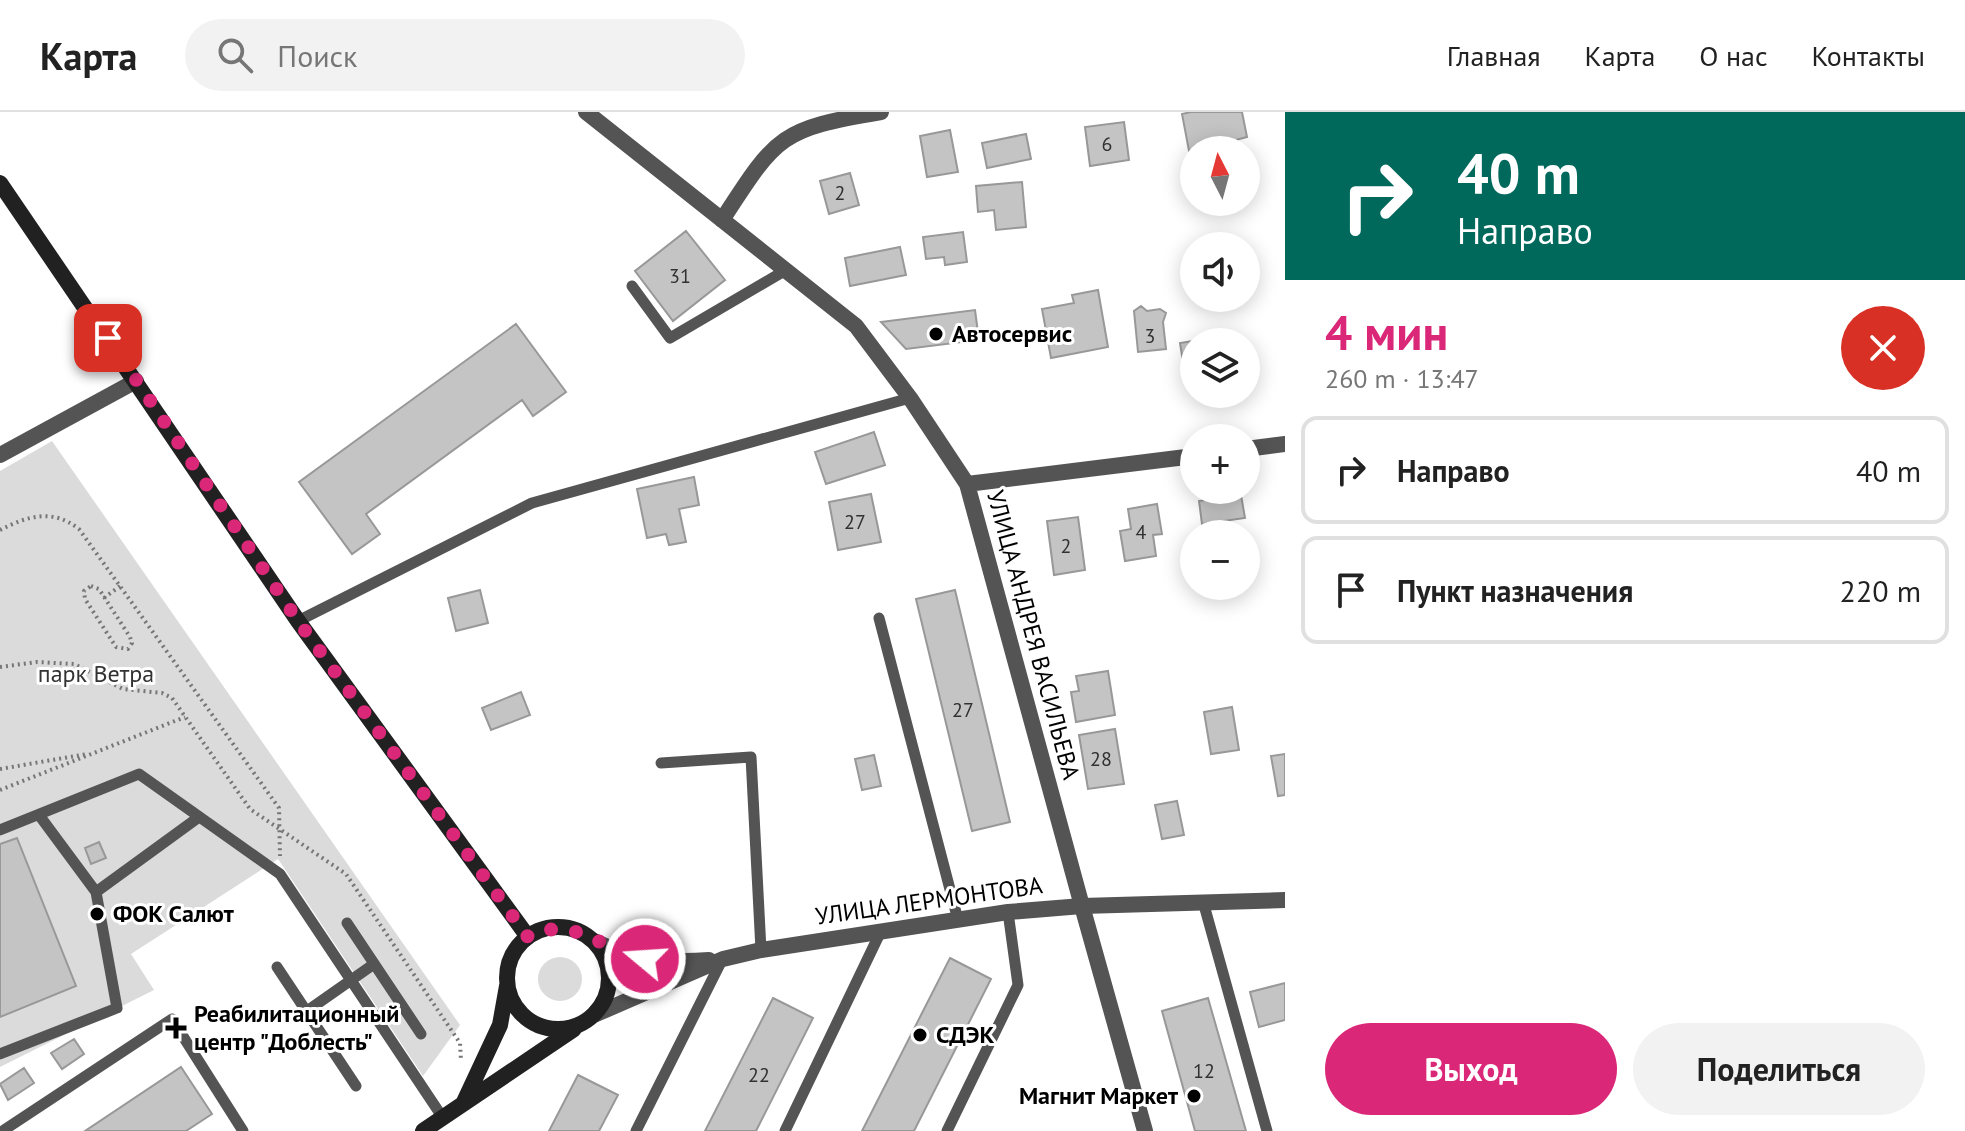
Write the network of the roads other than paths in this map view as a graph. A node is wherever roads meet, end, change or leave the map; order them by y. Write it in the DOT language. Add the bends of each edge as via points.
graph roads {
  1 [pos="586,112"];
  2 [pos="881,112"];
  3 [pos="0,183"];
  4 [pos="722,220"];
  5 [pos="786,270"];
  6 [pos="632,286"];
  7 [pos="136,381"];
  8 [pos="910,398"];
  9 [pos="1285,444"];
  10 [pos="1260,447"];
  11 [pos="0,455"];
  12 [pos="1180,458"];
  13 [pos="967,484"];
  14 [pos="879,618"];
  15 [pos="298,621"];
  16 [pos="661,763"];
  17 [pos="39,815"];
  18 [pos="199,817"];
  19 [pos="0,830"];
  20 [pos="96,892"];
  21 [pos="1285,900"];
  22 [pos="1204,905"];
  23 [pos="1082,906"];
  24 [pos="1008,912"];
  25 [pos="958,920"];
  26 [pos="347,923"];
  27 [pos="881,931"];
  28 [pos="528,937"];
  29 [pos="594,941"];
  30 [pos="761,950"];
  31 [pos="723,959"];
  32 [pos="374,964"];
  33 [pos="277,967"];
  34 [pos="351,980"];
  35 [pos="507,983"];
  36 [pos="307,1011"];
  37 [pos="587,1020"];
  38 [pos="421,1034"];
  39 [pos="0,1054"];
  40 [pos="356,1086"];
  41 [pos="464,1103"];
  42 [pos="443,1118"];
  43 [pos="4,1130"];
  44 [pos="243,1131"];
  45 [pos="423,1131"];
  46 [pos="636,1131"];
  47 [pos="785,1131"];
  48 [pos="947,1131"];
  49 [pos="1145,1131"];
  50 [pos="1267,1131"];
  1 -- 4 [label="street, УЛИЦА АНДРЕЯ ВАСИЛЬЕВА"];
  2 -- 4 [label="street" via="795,131 765,155"];
  3 -- 7 [label="main road"];
  4 -- 5 [label="street, УЛИЦА АНДРЕЯ ВАСИЛЬЕВА"];
  5 -- 6 [label="lane" via="670,338"];
  5 -- 8 [label="street, УЛИЦА АНДРЕЯ ВАСИЛЬЕВА" via="856,326"];
  7 -- 11 [label="street"];
  7 -- 15 [label="main road"];
  8 -- 13 [label="street, УЛИЦА АНДРЕЯ ВАСИЛЬЕВА"];
  8 -- 15 [label="lane" via="532,503"];
  9 -- 10 [label="street"];
  12 -- 13 [label="street"];
  13 -- 23 [label="street, УЛИЦА АНДРЕЯ ВАСИЛЬЕВА"];
  14 -- 25 [label="lane"];
  15 -- 28 [label="main road"];
  16 -- 30 [label="lane" via="751,757"];
  17 -- 18 [label="lane" via="139,774"];
  17 -- 19 [label="lane"];
  17 -- 20 [label="lane"];
  18 -- 20 [label="lane"];
  18 -- 34 [label="lane" via="280,874"];
  20 -- 39 [label="lane" via="117,1008"];
  21 -- 22 [label="street, УЛИЦА ЛЕРМОНТОВА"];
  22 -- 23 [label="street, УЛИЦА ЛЕРМОНТОВА"];
  22 -- 50 [label="lane"];
  23 -- 24 [label="street, УЛИЦА ЛЕРМОНТОВА"];
  23 -- 49 [label="street, УЛИЦА АНДРЕЯ ВАСИЛЬЕВА"];
  24 -- 25 [label="street, УЛИЦА ЛЕРМОНТОВА"];
  24 -- 48 [label="lane" via="1018,985"];
  25 -- 27 [label="street, УЛИЦА ЛЕРМОНТОВА"];
  26 -- 32 [label="lane"];
  27 -- 30 [label="street, УЛИЦА ЛЕРМОНТОВА"];
  27 -- 47 [label="lane"];
  28 -- 29 [label="main road" via="562,927"];
  28 -- 35 [label="main road" via="508,965"];
  29 -- 31 [label="street" via="625,956 665,963"];
  29 -- 37 [label="main road" via="609,970 609,986"];
  30 -- 31 [label="street, УЛИЦА ЛЕРМОНТОВА"];
  31 -- 37 [label="street, УЛИЦА ЛЕРМОНТОВА"];
  31 -- 46 [label="lane"];
  32 -- 34 [label="lane"];
  32 -- 38 [label="lane"];
  33 -- 36 [label="lane"];
  34 -- 36 [label="lane"];
  34 -- 42 [label="lane"];
  35 -- 37 [label="main road" via="520,1012 533,1023 548,1029"];
  35 -- 41 [label="main road" via="500,1025"];
  36 -- 40 [label="lane"];
  37 -- 41 [label="main road, УЛИЦА ЛЕРМОНТОВА"];
  41 -- 42 [label="main road, УЛИЦА ЛЕРМОНТОВА"];
  42 -- 45 [label="main road, УЛИЦА ЛЕРМОНТОВА"];
  43 -- 44 [label="lane" via="172,1019"];
}
